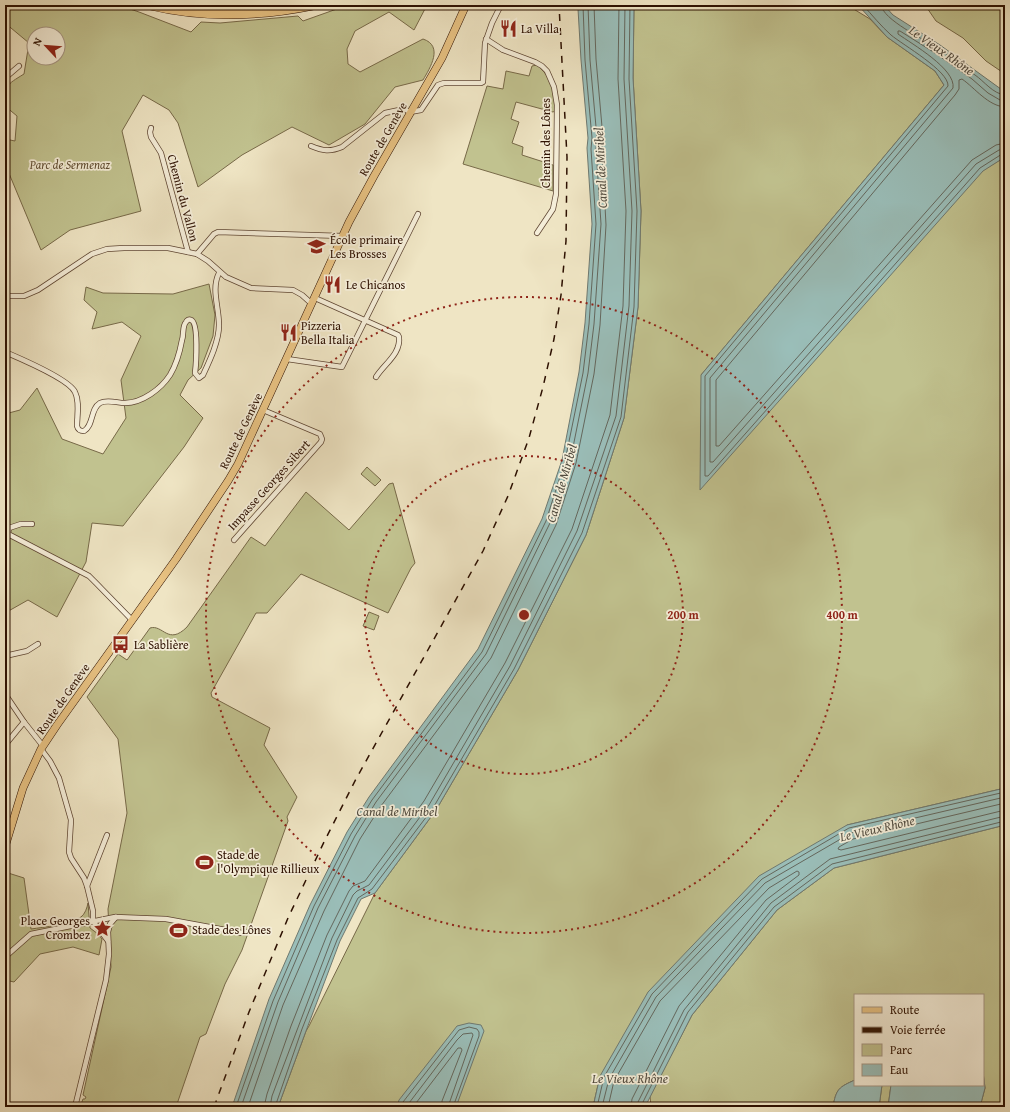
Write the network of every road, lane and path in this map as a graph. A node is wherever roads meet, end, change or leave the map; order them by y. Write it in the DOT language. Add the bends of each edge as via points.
graph roads {
  1 [pos="150,5"];
  2 [pos="313,5"];
  3 [pos="466,5"];
  4 [pos="501,5"];
  5 [pos="486,40"];
  6 [pos="19,66"];
  7 [pos="5,78"];
  8 [pos="410,112"];
  9 [pos="151,128"];
  10 [pos="311,146"];
  11 [pos="418,214"];
  12 [pos="537,232"];
  13 [pos="343,236"];
  14 [pos="188,252"];
  15 [pos="197,254"];
  16 [pos="219,273"];
  17 [pos="5,296"];
  18 [pos="313,301"];
  19 [pos="366,320"];
  20 [pos="5,352"];
  21 [pos="287,359"];
  22 [pos="376,377"];
  23 [pos="264,410"];
  24 [pos="32,524"];
  25 [pos="234,540"];
  26 [pos="132,620"];
  27 [pos="38,644"];
  28 [pos="5,656"];
  29 [pos="5,694"];
  30 [pos="24,722"];
  31 [pos="5,745"];
  32 [pos="42,748"];
  33 [pos="107,835"];
  34 [pos="5,847"];
  35 [pos="87,886"];
  36 [pos="117,917"];
  37 [pos="93,921"];
  38 [pos="247,932"];
  39 [pos="108,941"];
  40 [pos="5,958"];
  41 [pos="76,1107"];
  1 -- 2 [label="highway" via="219,14 260,13"];
  3 -- 8 [label="main road, Route de Genève" via="442,58"];
  4 -- 5 [label="street"];
  5 -- 8 [label="street" via="483,82 438,85 421,110"];
  5 -- 12 [label="street, Chemin des Lônes" via="502,50 542,66 554,88 557,105 556,194 552,209"];
  6 -- 7 [label="street"];
  8 -- 10 [label="street" via="404,109 385,113 336,150 323,151"];
  8 -- 13 [label="main road, Route de Genève"];
  9 -- 14 [label="street, Chemin du Vallon" via="151,137 162,153"];
  11 -- 19 [label="street"];
  13 -- 15 [label="street" via="218,232"];
  13 -- 18 [label="main road, Route de Genève"];
  14 -- 15 [label="street"];
  14 -- 17 [label="street" via="168,248 106,249 92,254 38,290 24,296"];
  15 -- 16 [label="street"];
  16 -- 18 [label="street" via="251,288 293,290"];
  16 -- 20 [label="street" via="215,287 218,333 203,375 199,378 195,373 195,326 192,320 188,320 184,325 183,339 173,369 160,386 139,400 126,403 106,401 99,404 84,431 77,426 77,397 73,388 42,368"];
  18 -- 19 [label="street"];
  18 -- 21 [label="main road, Route de Genève"];
  19 -- 21 [label="street" via="342,367"];
  19 -- 22 [label="street" via="398,335 400,341 398,348"];
  21 -- 23 [label="main road, Route de Genève"];
  23 -- 25 [label="street, Impasse Georges Sibert" via="320,434 322,438"];
  23 -- 26 [label="main road, Route de Genève" via="228,481"];
  24 -- 26 [label="street" via="9,528 8,534 89,576"];
  26 -- 32 [label="main road, Route de Genève"];
  27 -- 28 [label="street" via="27,651"];
  29 -- 30 [label="street"];
  30 -- 31 [label="street"];
  30 -- 32 [label="street"];
  32 -- 34 [label="main road, Route de Genève" via="23,788"];
  32 -- 35 [label="street" via="59,778 71,820 69,852"];
  33 -- 35 [label="street"];
  35 -- 37 [label="street"];
  36 -- 37 [label="street"];
  36 -- 38 [label="street" via="166,919"];
  36 -- 39 [label="street" via="110,924"];
  37 -- 39 [label="street"];
  37 -- 40 [label="street" via="31,934"];
  39 -- 41 [label="street" via="106,980"];
}
